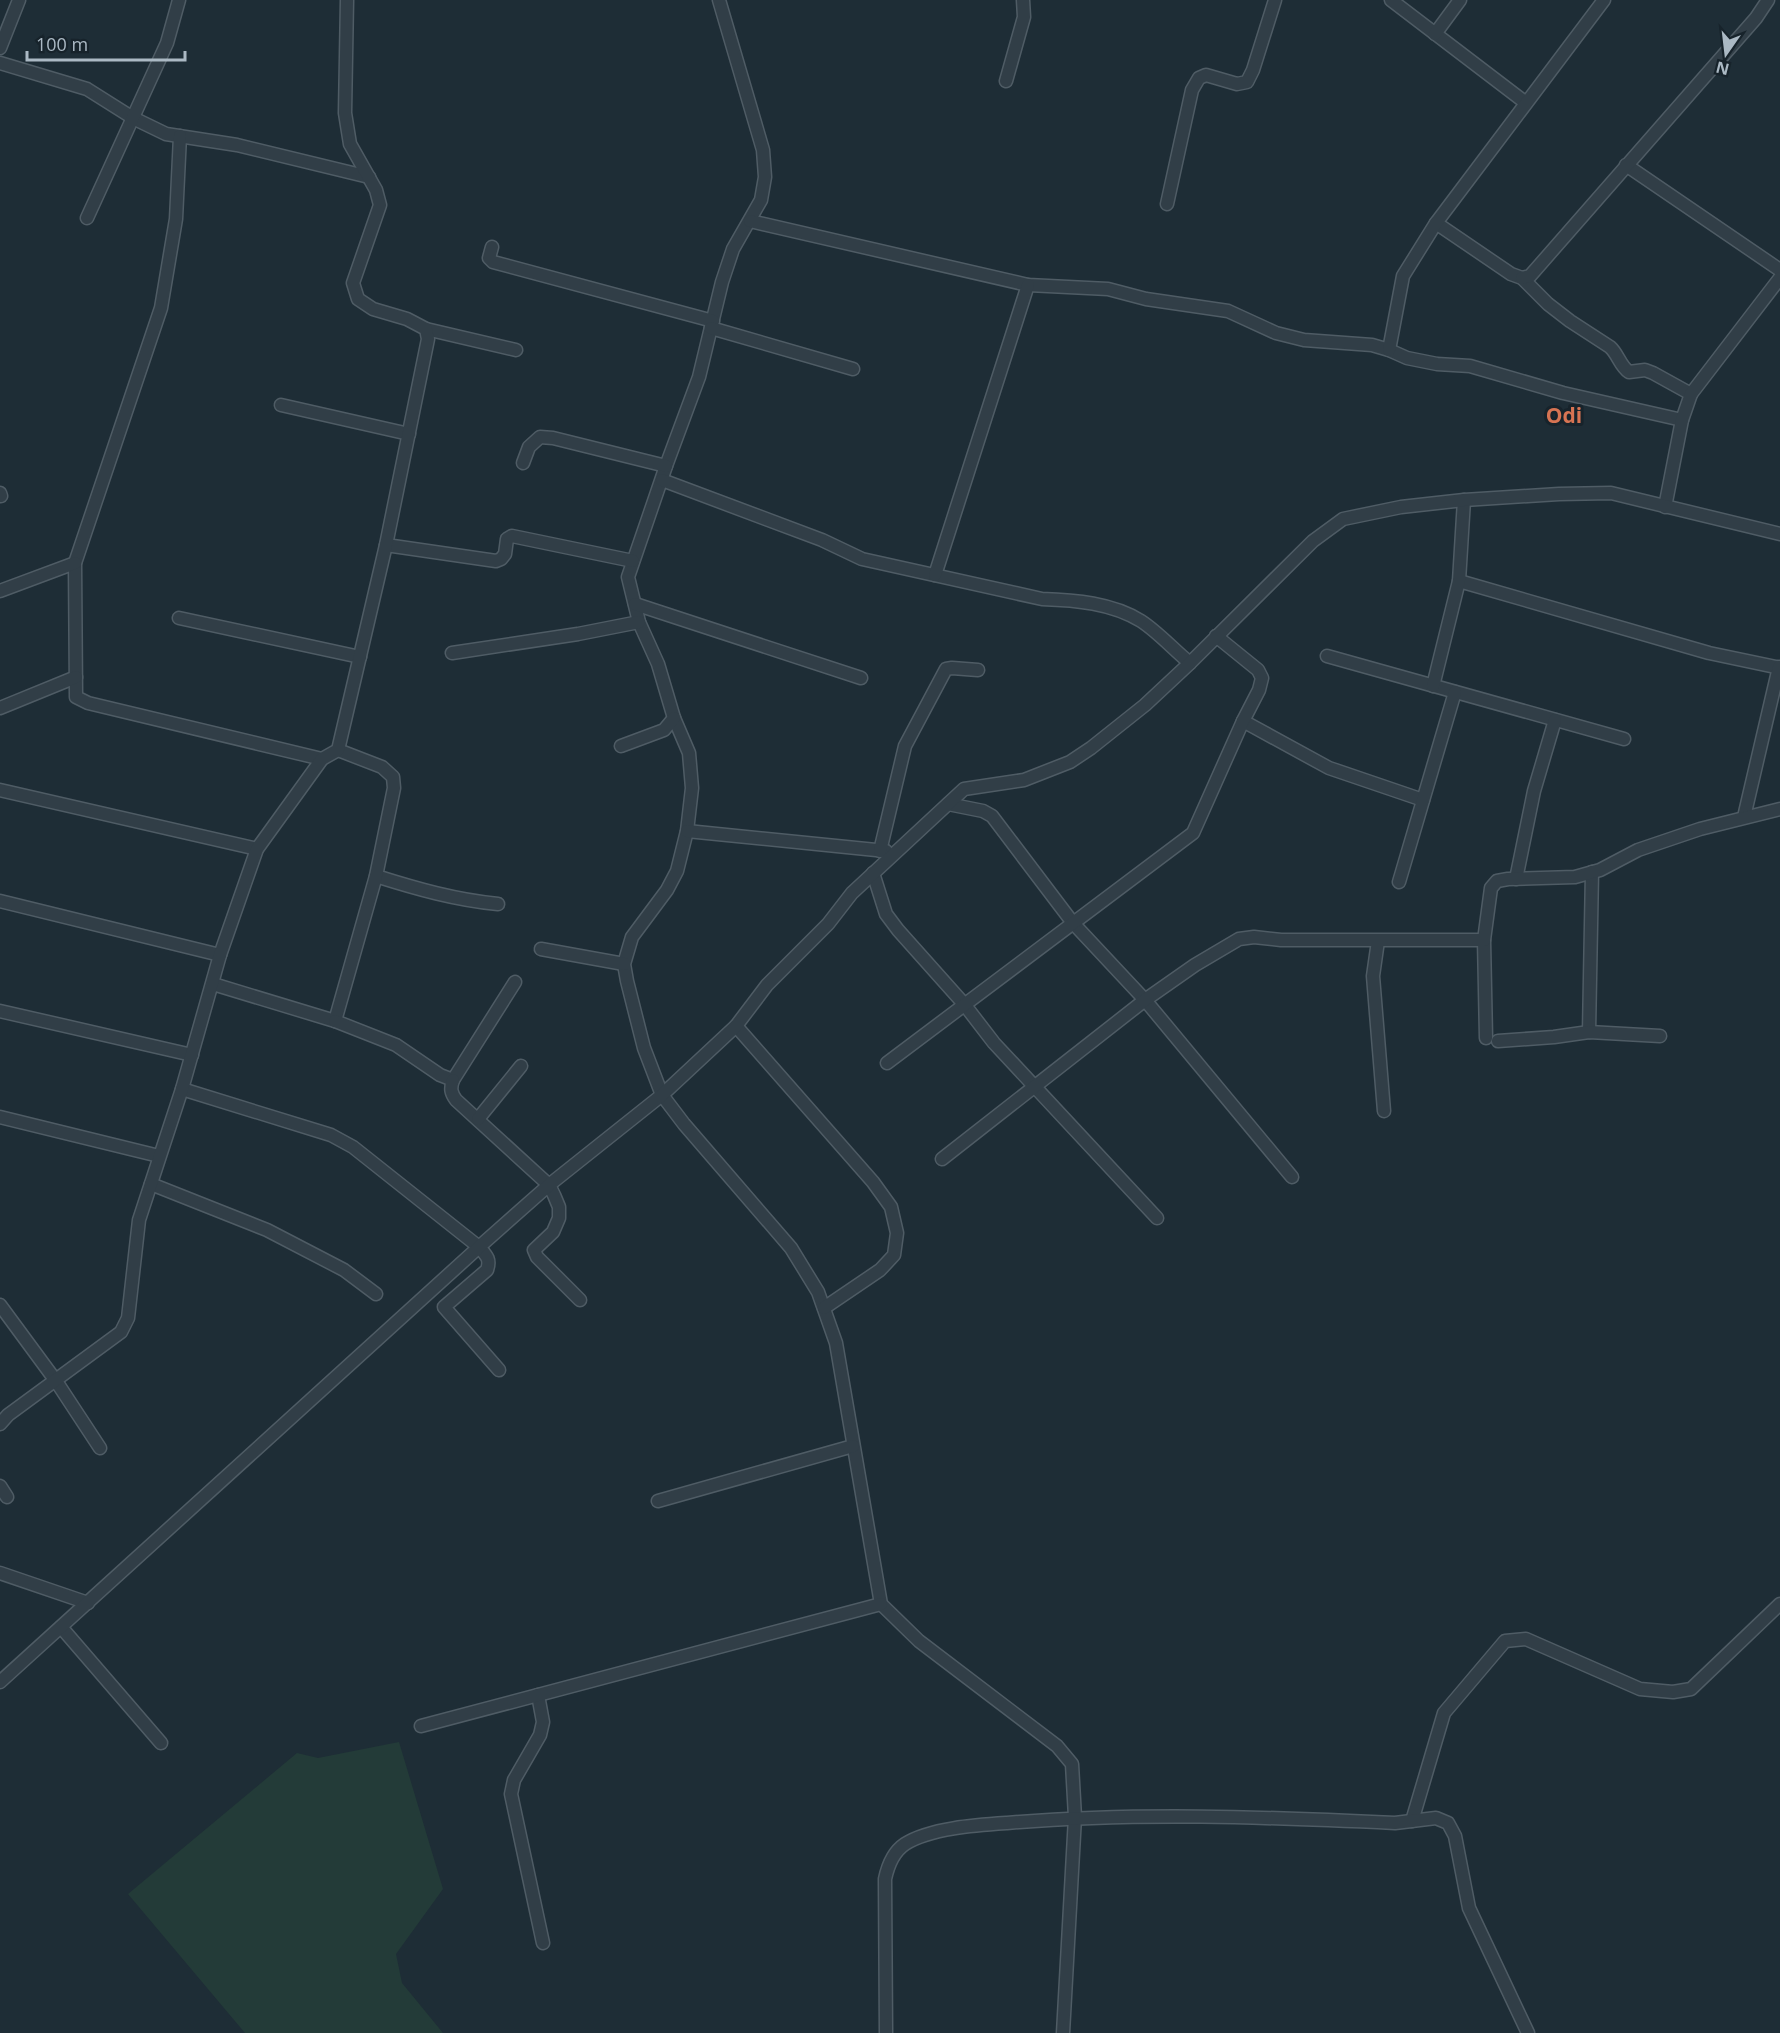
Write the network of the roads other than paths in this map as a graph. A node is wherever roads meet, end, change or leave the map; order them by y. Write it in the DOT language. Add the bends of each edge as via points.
graph roads {
  1 [pos="19,0"];
  2 [pos="179,0"];
  3 [pos="347,0"];
  4 [pos="719,0"];
  5 [pos="1023,0"];
  6 [pos="1275,0"];
  7 [pos="1390,0"];
  8 [pos="1460,0"];
  9 [pos="1604,0"];
  10 [pos="1768,0"];
  11 [pos="1435,34"];
  12 [pos="0,48"];
  13 [pos="0,63"];
  14 [pos="1006,81"];
  15 [pos="1526,104"];
  16 [pos="133,118"];
  17 [pos="180,136"];
  18 [pos="1626,165"];
  19 [pos="369,177"];
  20 [pos="1167,204"];
  21 [pos="87,218"];
  22 [pos="750,220"];
  23 [pos="1436,223"];
  24 [pos="492,247"];
  25 [pos="1780,270"];
  26 [pos="1522,278"];
  27 [pos="1780,278"];
  28 [pos="1028,285"];
  29 [pos="712,324"];
  30 [pos="426,329"];
  31 [pos="516,350"];
  32 [pos="1389,350"];
  33 [pos="853,369"];
  34 [pos="1691,394"];
  35 [pos="281,405"];
  36 [pos="1682,420"];
  37 [pos="409,434"];
  38 [pos="523,463"];
  39 [pos="666,466"];
  40 [pos="662,480"];
  41 [pos="1464,500"];
  42 [pos="1665,507"];
  43 [pos="1780,534"];
  44 [pos="386,545"];
  45 [pos="633,561"];
  46 [pos="75,563"];
  47 [pos="935,575"];
  48 [pos="1460,580"];
  49 [pos="0,591"];
  50 [pos="635,604"];
  51 [pos="179,618"];
  52 [pos="639,622"];
  53 [pos="1216,636"];
  54 [pos="452,653"];
  55 [pos="1327,656"];
  56 [pos="360,657"];
  57 [pos="1190,663"];
  58 [pos="1780,667"];
  59 [pos="978,670"];
  60 [pos="76,677"];
  61 [pos="861,678"];
  62 [pos="1433,686"];
  63 [pos="1455,692"];
  64 [pos="0,708"];
  65 [pos="674,718"];
  66 [pos="1555,720"];
  67 [pos="1243,721"];
  68 [pos="1624,739"];
  69 [pos="621,746"];
  70 [pos="338,750"];
  71 [pos="322,759"];
  72 [pos="0,790"];
  73 [pos="1424,800"];
  74 [pos="948,804"];
  75 [pos="1780,809"];
  76 [pos="1744,817"];
  77 [pos="687,831"];
  78 [pos="257,849"];
  79 [pos="880,851"];
  80 [pos="895,852"];
  81 [pos="1592,872"];
  82 [pos="873,873"];
  83 [pos="376,876"];
  84 [pos="1516,879"];
  85 [pos="1400,882"];
  86 [pos="0,901"];
  87 [pos="498,904"];
  88 [pos="1072,923"];
  89 [pos="1484,940"];
  90 [pos="1378,941"];
  91 [pos="541,949"];
  92 [pos="220,955"];
  93 [pos="624,964"];
  94 [pos="515,982"];
  95 [pos="213,984"];
  96 [pos="1145,1000"];
  97 [pos="964,1004"];
  98 [pos="0,1011"];
  99 [pos="335,1022"];
  100 [pos="736,1026"];
  101 [pos="1589,1032"];
  102 [pos="1660,1036"];
  103 [pos="192,1055"];
  104 [pos="887,1063"];
  105 [pos="521,1066"];
  106 [pos="453,1080"];
  107 [pos="1034,1087"];
  108 [pos="182,1089"];
  109 [pos="662,1095"];
  110 [pos="1384,1111"];
  111 [pos="0,1117"];
  112 [pos="478,1119"];
  113 [pos="159,1156"];
  114 [pos="942,1159"];
  115 [pos="1292,1177"];
  116 [pos="151,1184"];
  117 [pos="549,1185"];
  118 [pos="1157,1218"];
  119 [pos="479,1247"];
  120 [pos="376,1294"];
  121 [pos="580,1300"];
  122 [pos="0,1305"];
  123 [pos="824,1308"];
  124 [pos="499,1370"];
  125 [pos="56,1381"];
  126 [pos="0,1424"];
  127 [pos="853,1446"];
  128 [pos="100,1448"];
  129 [pos="0,1486"];
  130 [pos="7,1497"];
  131 [pos="658,1501"];
  132 [pos="0,1573"];
  133 [pos="88,1603"];
  134 [pos="881,1604"];
  135 [pos="1780,1604"];
  136 [pos="61,1627"];
  137 [pos="0,1683"];
  138 [pos="538,1695"];
  139 [pos="422,1726"];
  140 [pos="161,1743"];
  141 [pos="1075,1817"];
  142 [pos="1412,1821"];
  143 [pos="543,1943"];
  144 [pos="886,2033"];
  145 [pos="1063,2033"];
  146 [pos="1528,2033"];
  1 -- 12 [label="street"];
  2 -- 16 [label="street" via="167,43"];
  3 -- 19 [label="street" via="345,113 350,144"];
  4 -- 22 [label="street" via="763,150 765,177 761,200"];
  5 -- 14 [label="street" via="1024,17"];
  6 -- 20 [label="street" via="1247,82 1238,84 1206,75 1199,78 1192,90"];
  7 -- 11 [label="street"];
  8 -- 11 [label="street"];
  9 -- 15 [label="street"];
  10 -- 18 [label="street"];
  11 -- 15 [label="street"];
  13 -- 16 [label="street" via="87,89"];
  15 -- 23 [label="street"];
  16 -- 17 [label="street" via="166,134"];
  16 -- 21 [label="street"];
  17 -- 19 [label="street" via="237,145"];
  17 -- 46 [label="street" via="176,219 161,308"];
  18 -- 25 [label="street"];
  18 -- 26 [label="street" via="1530,276"];
  19 -- 30 [label="street" via="380,205 352,284 358,299 373,309"];
  22 -- 28 [label="street"];
  22 -- 29 [label="street" via="733,249"];
  23 -- 26 [label="street"];
  23 -- 32 [label="street" via="1403,276"];
  24 -- 29 [label="street" via="489,258 493,262"];
  26 -- 34 [label="street" via="1548,304 1610,347 1629,372 1645,370"];
  27 -- 34 [label="street"];
  28 -- 32 [label="street" via="1108,289 1228,311 1295,338"];
  28 -- 47 [label="street"];
  29 -- 33 [label="street"];
  29 -- 39 [label="street" via="699,377"];
  30 -- 31 [label="street"];
  30 -- 37 [label="street" via="428,339"];
  32 -- 36 [label="street" via="1407,358 1470,366 1563,393"];
  34 -- 36 [label="street"];
  35 -- 37 [label="street"];
  36 -- 42 [label="street"];
  37 -- 44 [label="street"];
  38 -- 39 [label="street" via="528,447 540,437"];
  39 -- 40 [label="street"];
  40 -- 45 [label="street"];
  40 -- 47 [label="street" via="822,540 862,560"];
  41 -- 42 [label="street" via="1611,494"];
  41 -- 48 [label="street"];
  41 -- 53 [label="street" via="1343,519 1313,541"];
  42 -- 43 [label="street"];
  44 -- 45 [label="street" via="496,561 505,554 507,539 512,536"];
  44 -- 56 [label="street"];
  45 -- 50 [label="street" via="628,577"];
  46 -- 49 [label="street"];
  46 -- 60 [label="street"];
  47 -- 57 [label="street" via="1042,599 1104,606 1140,621"];
  48 -- 58 [label="street" via="1709,653"];
  48 -- 62 [label="street"];
  50 -- 52 [label="street"];
  50 -- 61 [label="street"];
  51 -- 56 [label="street"];
  52 -- 54 [label="street"];
  52 -- 65 [label="street" via="658,664"];
  53 -- 57 [label="street"];
  53 -- 67 [label="street" via="1258,670 1262,678"];
  55 -- 62 [label="street"];
  56 -- 70 [label="street"];
  57 -- 74 [label="street" via="1145,705 1070,762 1024,780 964,789"];
  58 -- 76 [label="street"];
  59 -- 79 [label="street" via="946,669 905,746"];
  60 -- 64 [label="street"];
  60 -- 71 [label="street" via="76,697 88,703"];
  62 -- 63 [label="street"];
  63 -- 66 [label="street"];
  63 -- 73 [label="street"];
  65 -- 69 [label="street" via="664,730"];
  65 -- 77 [label="street" via="689,753 692,788"];
  66 -- 68 [label="street"];
  66 -- 84 [label="street" via="1534,791"];
  67 -- 73 [label="street" via="1329,768"];
  67 -- 88 [label="street" via="1193,833"];
  70 -- 71 [label="street"];
  70 -- 83 [label="street" via="382,767 393,777"];
  71 -- 78 [label="street"];
  72 -- 78 [label="street"];
  73 -- 85 [label="street"];
  74 -- 80 [label="street"];
  74 -- 88 [label="street" via="992,816"];
  75 -- 76 [label="street"];
  76 -- 81 [label="street" via="1638,850"];
  77 -- 79 [label="street"];
  77 -- 93 [label="street" via="677,872 632,936"];
  78 -- 92 [label="street"];
  79 -- 80 [label="street"];
  80 -- 82 [label="street"];
  81 -- 84 [label="street" via="1575,877"];
  81 -- 101 [label="street"];
  82 -- 97 [label="street" via="886,914"];
  82 -- 100 [label="street" via="767,985"];
  83 -- 87 [label="street" via="425,892"];
  83 -- 99 [label="street"];
  84 -- 89 [label="street" via="1497,881 1491,888"];
  86 -- 92 [label="street"];
  88 -- 96 [label="street"];
  88 -- 97 [label="street"];
  89 -- 90 [label="street"];
  89 -- 101 [label="street" via="1492,1039"];
  90 -- 96 [label="street" via="1239,939"];
  90 -- 110 [label="street" via="1373,976"];
  91 -- 93 [label="street"];
  92 -- 95 [label="street"];
  93 -- 109 [label="street" via="634,1016"];
  94 -- 106 [label="street"];
  95 -- 99 [label="street"];
  95 -- 103 [label="street"];
  96 -- 107 [label="street"];
  96 -- 115 [label="street"];
  97 -- 104 [label="street"];
  97 -- 107 [label="street"];
  98 -- 103 [label="street"];
  99 -- 106 [label="street" via="396,1045"];
  100 -- 109 [label="street"];
  100 -- 123 [label="street" via="873,1182 891,1208 897,1233 894,1255 880,1270"];
  101 -- 102 [label="street"];
  103 -- 108 [label="street"];
  105 -- 112 [label="street"];
  106 -- 112 [label="street" via="451,1094"];
  107 -- 114 [label="street"];
  107 -- 118 [label="street"];
  108 -- 113 [label="street"];
  108 -- 119 [label="street" via="331,1135 353,1147"];
  109 -- 117 [label="street"];
  109 -- 123 [label="street" via="791,1248"];
  111 -- 113 [label="street"];
  112 -- 117 [label="street"];
  113 -- 116 [label="street"];
  116 -- 120 [label="street" via="267,1230 344,1270"];
  116 -- 125 [label="street" via="139,1220 128,1318 121,1332"];
  117 -- 119 [label="street"];
  117 -- 121 [label="street" via="559,1207 559,1218 553,1232 534,1250"];
  119 -- 124 [label="street" via="488,1256 488,1270 444,1307"];
  119 -- 133 [label="street"];
  122 -- 125 [label="street"];
  123 -- 127 [label="street" via="836,1343"];
  125 -- 126 [label="street"];
  125 -- 128 [label="street"];
  127 -- 131 [label="street"];
  127 -- 134 [label="street"];
  129 -- 130 [label="street"];
  132 -- 133 [label="street"];
  133 -- 136 [label="street"];
  134 -- 138 [label="street"];
  134 -- 141 [label="street" via="919,1641 1057,1746 1072,1764"];
  135 -- 142 [label="street" via="1691,1689 1673,1692 1640,1689 1526,1639 1505,1641 1444,1713"];
  136 -- 137 [label="street"];
  136 -- 140 [label="street"];
  138 -- 139 [label="street"];
  138 -- 143 [label="street" via="543,1722 540,1735 514,1780 511,1794"];
  141 -- 142 [label="street"];
  141 -- 144 [label="street" via="926,1835 904,1845 888,1863"];
  141 -- 145 [label="street"];
  142 -- 146 [label="street" via="1436,1818 1448,1823 1455,1836 1469,1908"];
}
